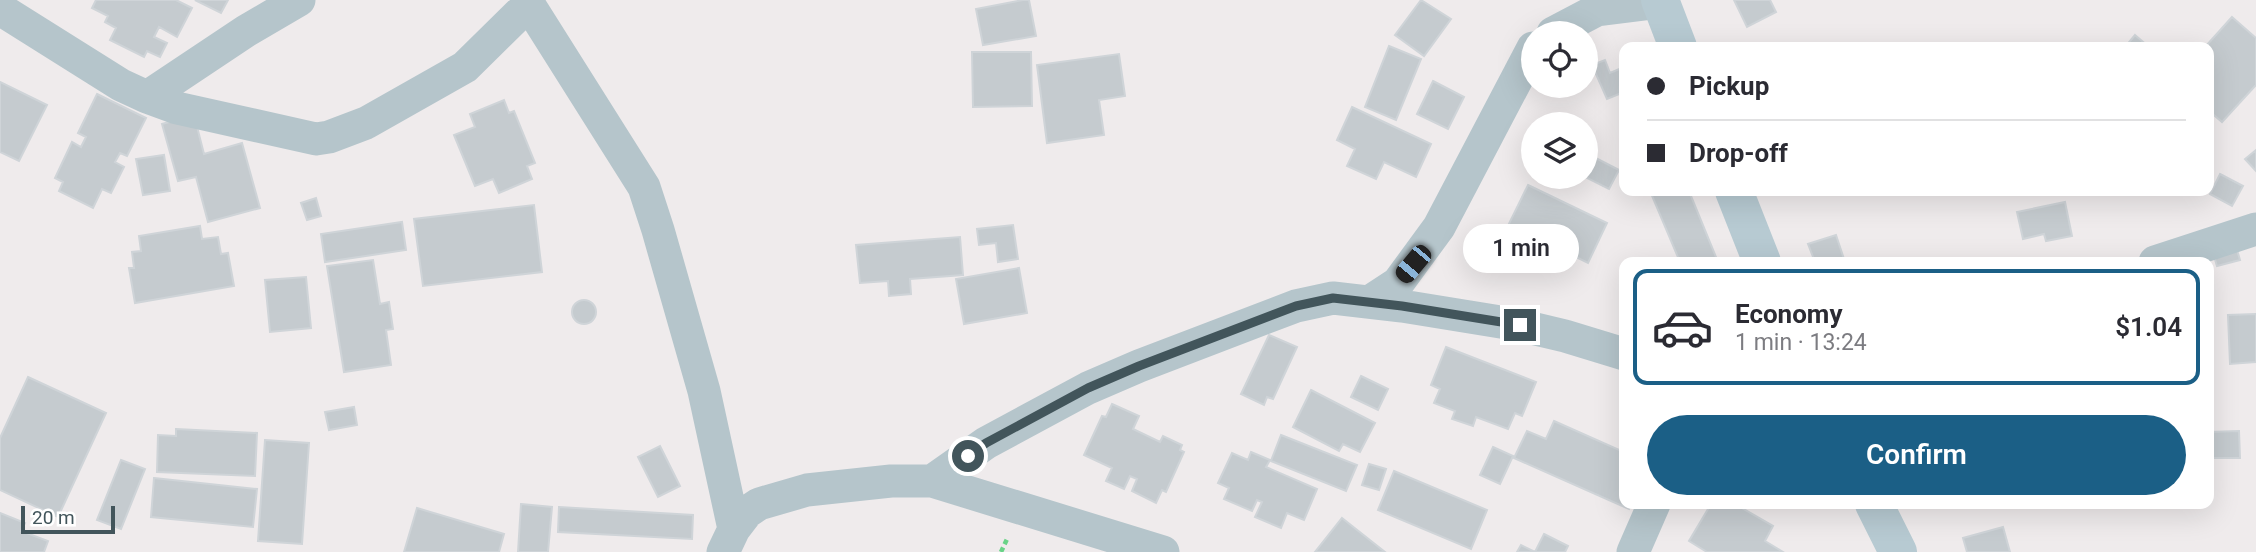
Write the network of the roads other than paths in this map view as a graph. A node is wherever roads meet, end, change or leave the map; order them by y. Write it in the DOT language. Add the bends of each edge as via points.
graph roads {
  1 [pos="299,0"];
  2 [pos="528,1"];
  3 [pos="1660,1"];
  4 [pos="0,9"];
  5 [pos="1576,21"];
  6 [pos="1676,42"];
  7 [pos="1521,71"];
  8 [pos="147,97"];
  9 [pos="1736,196"];
  10 [pos="2256,229"];
  11 [pos="1760,257"];
  12 [pos="2170,257"];
  13 [pos="1368,302"];
  14 [pos="1619,352"];
  15 [pos="932,481"];
  16 [pos="1652,509"];
  17 [pos="1876,509"];
  18 [pos="729,540"];
  19 [pos="1163,552"];
  20 [pos="1633,552"];
  21 [pos="1898,552"];
  1 -- 8 [label="street"];
  2 -- 8 [label="street" via="465,67 366,123 329,137 300,137"];
  2 -- 18 [label="street" via="643,187 704,391"];
  3 -- 5 [label="street" via="1597,10"];
  3 -- 6 [label="street"];
  4 -- 8 [label="street"];
  7 -- 13 [label="street" via="1439,227 1398,283"];
  9 -- 11 [label="street"];
  10 -- 12 [label="street"];
  13 -- 14 [label="street" via="1520,325"];
  13 -- 15 [label="street" via="1333,298 1296,306 1139,366 986,443"];
  15 -- 18 [label="street" via="807,490 759,504 747,512"];
  15 -- 19 [label="street"];
  16 -- 20 [label="street"];
  17 -- 21 [label="street"];
}
